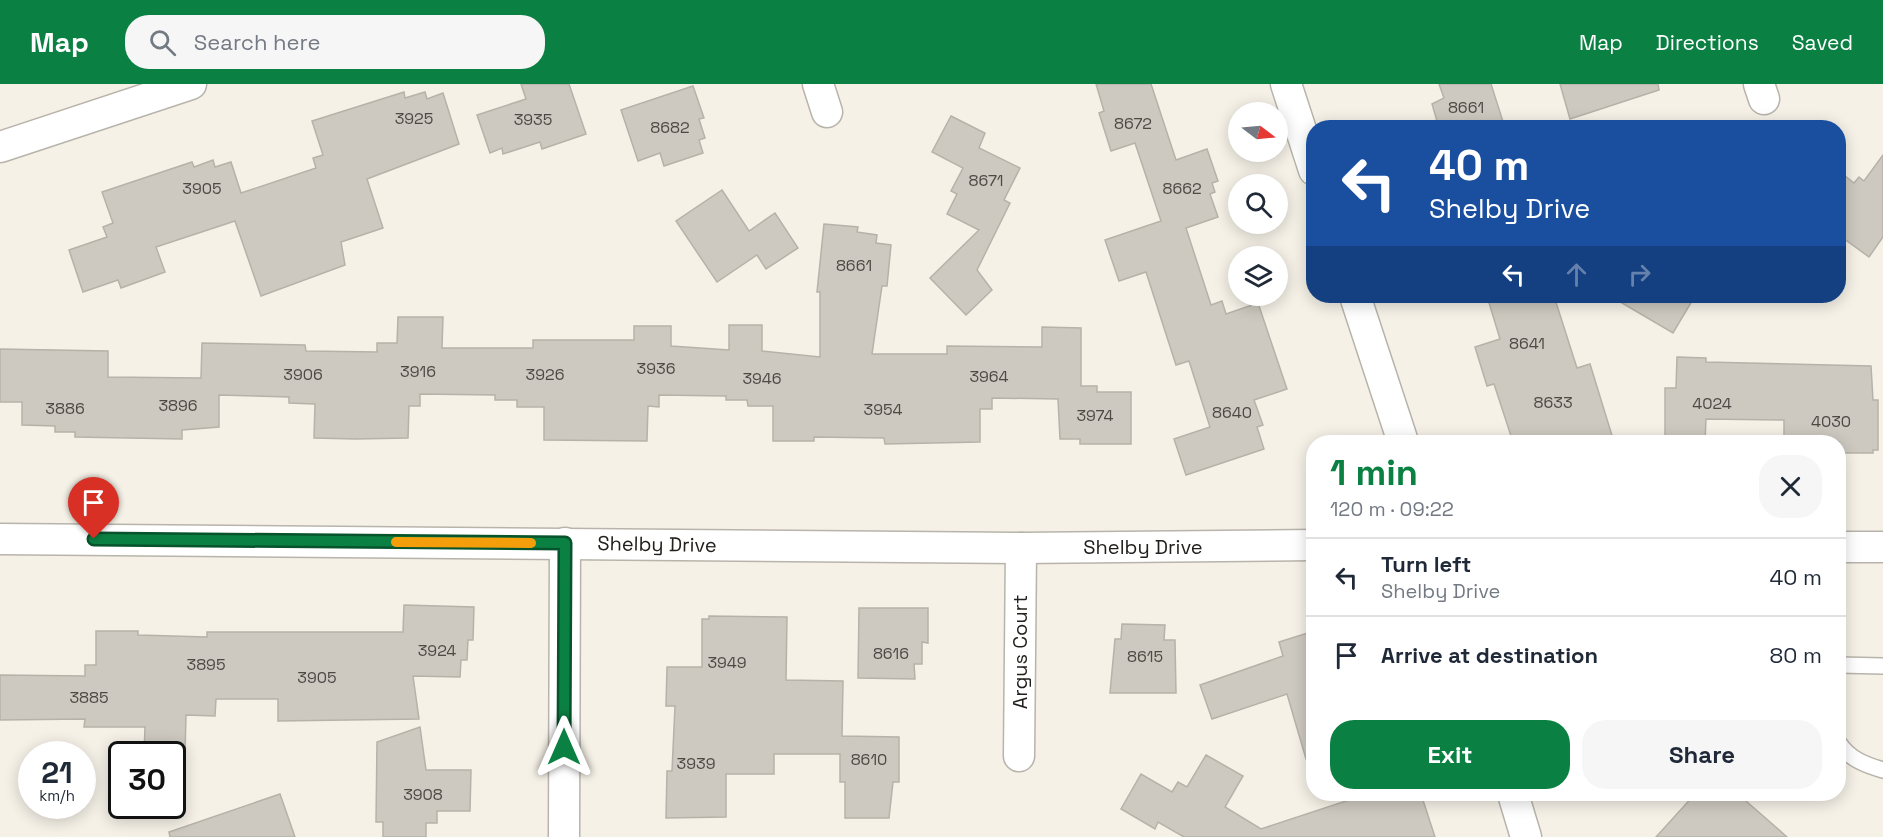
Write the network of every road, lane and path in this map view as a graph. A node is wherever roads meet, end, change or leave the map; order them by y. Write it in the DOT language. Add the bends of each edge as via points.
graph roads {
  1 [pos="191,84"];
  2 [pos="1286,84"];
  3 [pos="1306,146"];
  4 [pos="0,147"];
  5 [pos="1357,303"];
  6 [pos="1401,435"];
  7 [pos="0,539"];
  8 [pos="565,543"];
  9 [pos="1306,545"];
  10 [pos="1846,547"];
  11 [pos="1883,547"];
  12 [pos="1020,548"];
  13 [pos="1846,665"];
  14 [pos="1883,666"];
  15 [pos="1846,752"];
  16 [pos="1019,756"];
  17 [pos="1883,770"];
  18 [pos="1515,801"];
  19 [pos="564,837"];
  20 [pos="1526,837"];
  1 -- 4 [label="street"];
  2 -- 3 [label="street"];
  5 -- 6 [label="street"];
  7 -- 8 [label="street, Shelby Drive"];
  8 -- 12 [label="street, Shelby Drive"];
  8 -- 19 [label="street"];
  9 -- 12 [label="street, Shelby Drive"];
  10 -- 11 [label="street"];
  12 -- 16 [label="street, Argus Court"];
  13 -- 14 [label="lane"];
  15 -- 17 [label="lane" via="1863,765"];
  18 -- 20 [label="street"];
}
